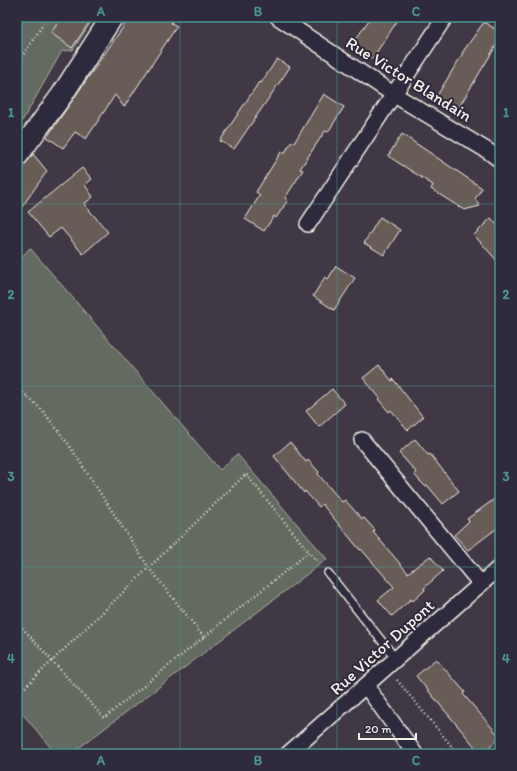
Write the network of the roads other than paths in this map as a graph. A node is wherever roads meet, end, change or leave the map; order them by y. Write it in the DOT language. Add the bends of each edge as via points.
graph roads {
  1 [pos="112,17"];
  2 [pos="278,17"];
  3 [pos="445,17"];
  4 [pos="393,94"];
  5 [pos="17,156"];
  6 [pos="500,160"];
  7 [pos="308,224"];
  8 [pos="362,440"];
  9 [pos="500,567"];
  10 [pos="328,574"];
  11 [pos="481,584"];
  12 [pos="392,664"];
  13 [pos="366,686"];
  14 [pos="288,754"];
  15 [pos="415,754"];
  1 -- 5 [label="street" via="62,95"];
  2 -- 4 [label="street, Rue Victor Blandain"];
  3 -- 4 [label="street"];
  4 -- 6 [label="street, Rue Victor Blandain"];
  4 -- 7 [label="street"];
  8 -- 11 [label="street"];
  9 -- 11 [label="street, Rue Victor Dupont"];
  10 -- 12 [label="lane"];
  11 -- 12 [label="street, Rue Victor Dupont"];
  12 -- 13 [label="street, Rue Victor Dupont"];
  13 -- 14 [label="street, Rue Victor Dupont"];
  13 -- 15 [label="street"];
}
